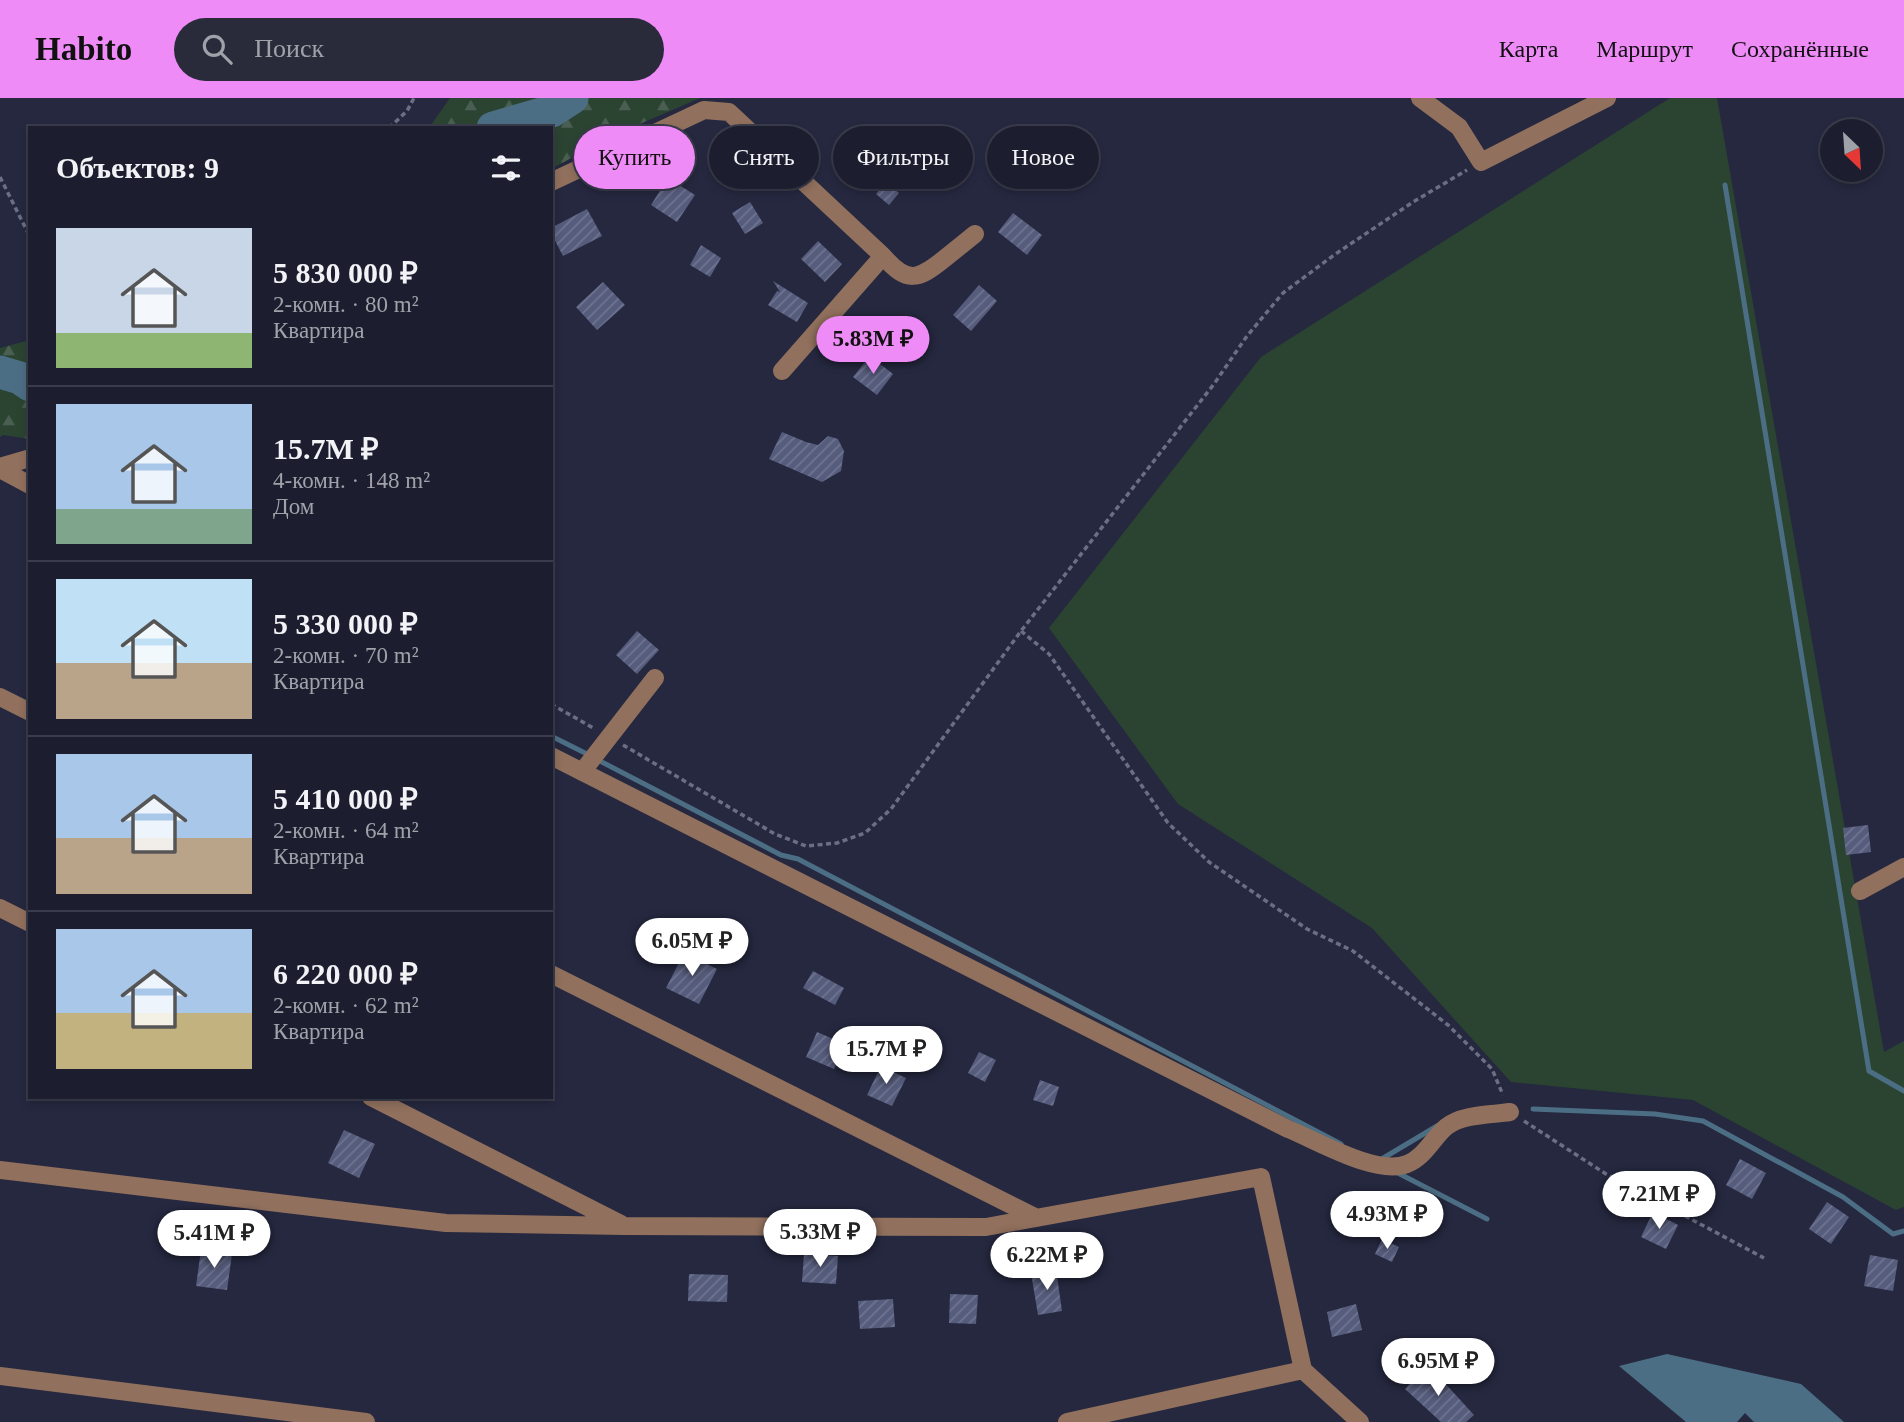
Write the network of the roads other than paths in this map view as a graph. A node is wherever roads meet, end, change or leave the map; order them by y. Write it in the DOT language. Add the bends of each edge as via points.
graph roads {
  1 [pos="1420,98"];
  2 [pos="1607,98"];
  3 [pos="553,181"];
  4 [pos="975,234"];
  5 [pos="883,257"];
  6 [pos="782,371"];
  7 [pos="28,459"];
  8 [pos="0,468"];
  9 [pos="28,484"];
  10 [pos="655,678"];
  11 [pos="0,697"];
  12 [pos="28,711"];
  13 [pos="553,757"];
  14 [pos="582,772"];
  15 [pos="1904,867"];
  16 [pos="1860,891"];
  17 [pos="0,908"];
  18 [pos="28,922"];
  19 [pos="553,975"];
  20 [pos="376,1099"];
  21 [pos="1510,1112"];
  22 [pos="0,1170"];
  23 [pos="1037,1218"];
  24 [pos="625,1226"];
  25 [pos="1303,1370"];
  26 [pos="0,1376"];
  27 [pos="366,1422"];
  28 [pos="1067,1422"];
  29 [pos="1360,1422"];
  1 -- 2 [label="street" via="1459,127 1481,162"];
  3 -- 5 [label="street" via="704,110 729,112"];
  4 -- 5 [label="street" via="925,274 912,278"];
  5 -- 6 [label="street"];
  7 -- 8 [label="street"];
  8 -- 9 [label="street"];
  10 -- 14 [label="street"];
  11 -- 12 [label="street"];
  13 -- 14 [label="street"];
  14 -- 21 [label="street" via="1288,1129 1369,1163 1404,1166 1448,1125"];
  15 -- 16 [label="street"];
  17 -- 18 [label="street"];
  19 -- 23 [label="street"];
  20 -- 24 [label="street"];
  22 -- 24 [label="street" via="446,1223"];
  23 -- 24 [label="street" via="986,1227"];
  23 -- 25 [label="street" via="1261,1177"];
  25 -- 28 [label="street"];
  25 -- 29 [label="street"];
  26 -- 27 [label="street"];
}
